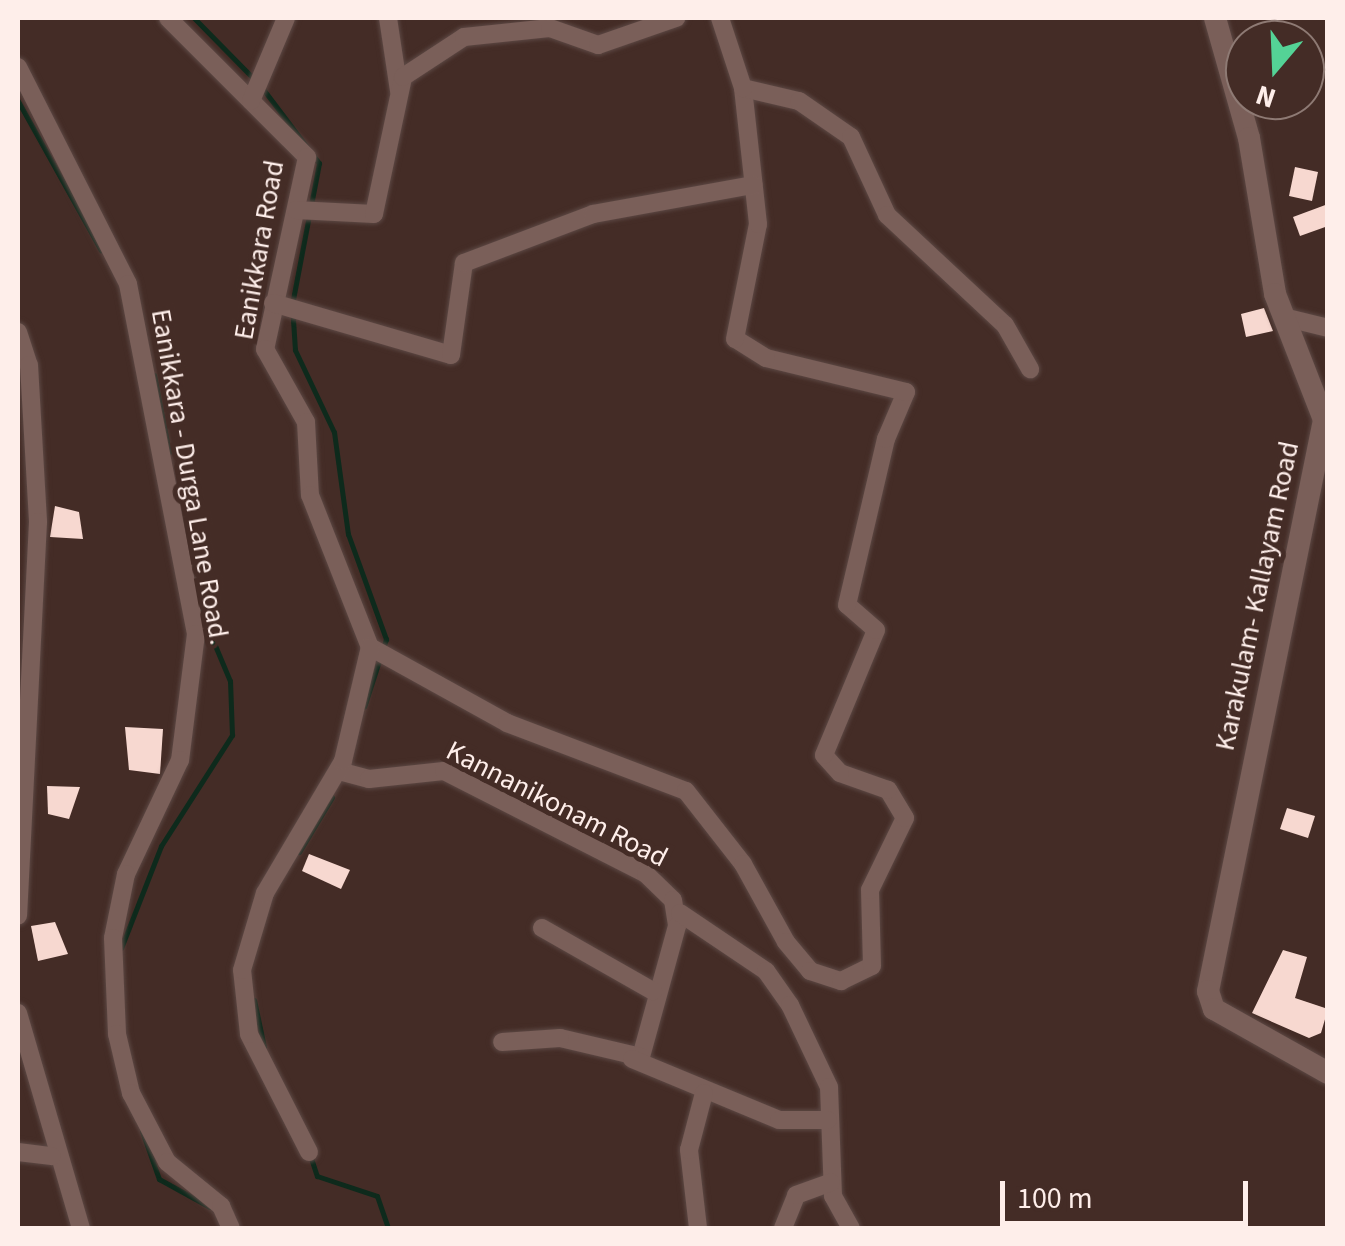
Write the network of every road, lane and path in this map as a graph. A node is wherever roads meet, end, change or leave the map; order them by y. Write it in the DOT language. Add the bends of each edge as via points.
graph roads {
  1 [pos="168,18"];
  2 [pos="286,18"];
  3 [pos="388,18"];
  4 [pos="676,18"];
  5 [pos="720,18"];
  6 [pos="1215,18"];
  7 [pos="18,68"];
  8 [pos="743,88"];
  9 [pos="400,94"];
  10 [pos="251,101"];
  11 [pos="753,184"];
  12 [pos="307,211"];
  13 [pos="273,303"];
  14 [pos="1288,318"];
  15 [pos="1328,328"];
  16 [pos="18,332"];
  17 [pos="1030,368"];
  18 [pos="1326,421"];
  19 [pos="18,501"];
  20 [pos="37,501"];
  21 [pos="26,614"];
  22 [pos="378,651"];
  23 [pos="343,772"];
  24 [pos="680,913"];
  25 [pos="18,915"];
  26 [pos="542,928"];
  27 [pos="653,992"];
  28 [pos="18,1014"];
  29 [pos="502,1042"];
  30 [pos="632,1059"];
  31 [pos="1328,1073"];
  32 [pos="704,1093"];
  33 [pos="828,1120"];
  34 [pos="18,1152"];
  35 [pos="310,1152"];
  36 [pos="52,1156"];
  37 [pos="831,1182"];
  38 [pos="81,1228"];
  39 [pos="231,1228"];
  40 [pos="698,1228"];
  41 [pos="783,1228"];
  42 [pos="851,1228"];
  1 -- 10 [label="street, Eanikkara Road"];
  2 -- 10 [label="street"];
  3 -- 9 [label="street"];
  4 -- 9 [label="street" via="598,45 550,28 464,36 404,77"];
  5 -- 8 [label="street"];
  6 -- 14 [label="street, Karakulam- Kallayam Road"];
  7 -- 39 [label="street, Eanikkara - Durga Lane Road." via="128,284 196,634 180,760 126,874 113,938 116,1034 131,1093 167,1162 211,1195"];
  8 -- 11 [label="street"];
  8 -- 17 [label="street" via="799,101 851,137 887,215 1005,325"];
  9 -- 12 [label="street" via="374,214"];
  10 -- 12 [label="street, Eanikkara Road" via="306,157"];
  11 -- 13 [label="street" via="593,214 464,263 451,354"];
  11 -- 22 [label="street" via="752,279 735,339 766,358 906,392 886,438 846,605 876,630 824,755 840,773 888,790 905,818 870,890 872,966 841,981 810,970 686,791 507,724"];
  12 -- 13 [label="street, Eanikkara Road"];
  13 -- 22 [label="street, Eanikkara Road" via="265,349 306,422 310,495"];
  14 -- 15 [label="street"];
  14 -- 18 [label="street, Karakulam- Kallayam Road"];
  16 -- 20 [label="street" via="30,364"];
  18 -- 31 [label="street, Karakulam- Kallayam Road" via="1208,990 1214,1009"];
  19 -- 20 [label="street"];
  20 -- 21 [label="street"];
  21 -- 25 [label="street"];
  22 -- 23 [label="street"];
  23 -- 24 [label="street, Kannanikonam Road" via="444,772 646,874"];
  23 -- 35 [label="street" via="265,893 242,970 249,1034"];
  24 -- 27 [label="street"];
  24 -- 33 [label="street, Kannanikonam Road" via="773,980 829,1087"];
  26 -- 27 [label="street"];
  27 -- 30 [label="street" via="641,1056"];
  28 -- 36 [label="street"];
  29 -- 30 [label="street" via="560,1038"];
  30 -- 32 [label="street"];
  32 -- 33 [label="street" via="778,1120"];
  32 -- 40 [label="street" via="689,1150"];
  33 -- 37 [label="street, Kannanikonam Road"];
  34 -- 36 [label="street"];
  36 -- 38 [label="street"];
  37 -- 41 [label="street" via="796,1195"];
  37 -- 42 [label="street, Kannanikonam Road"];
}
